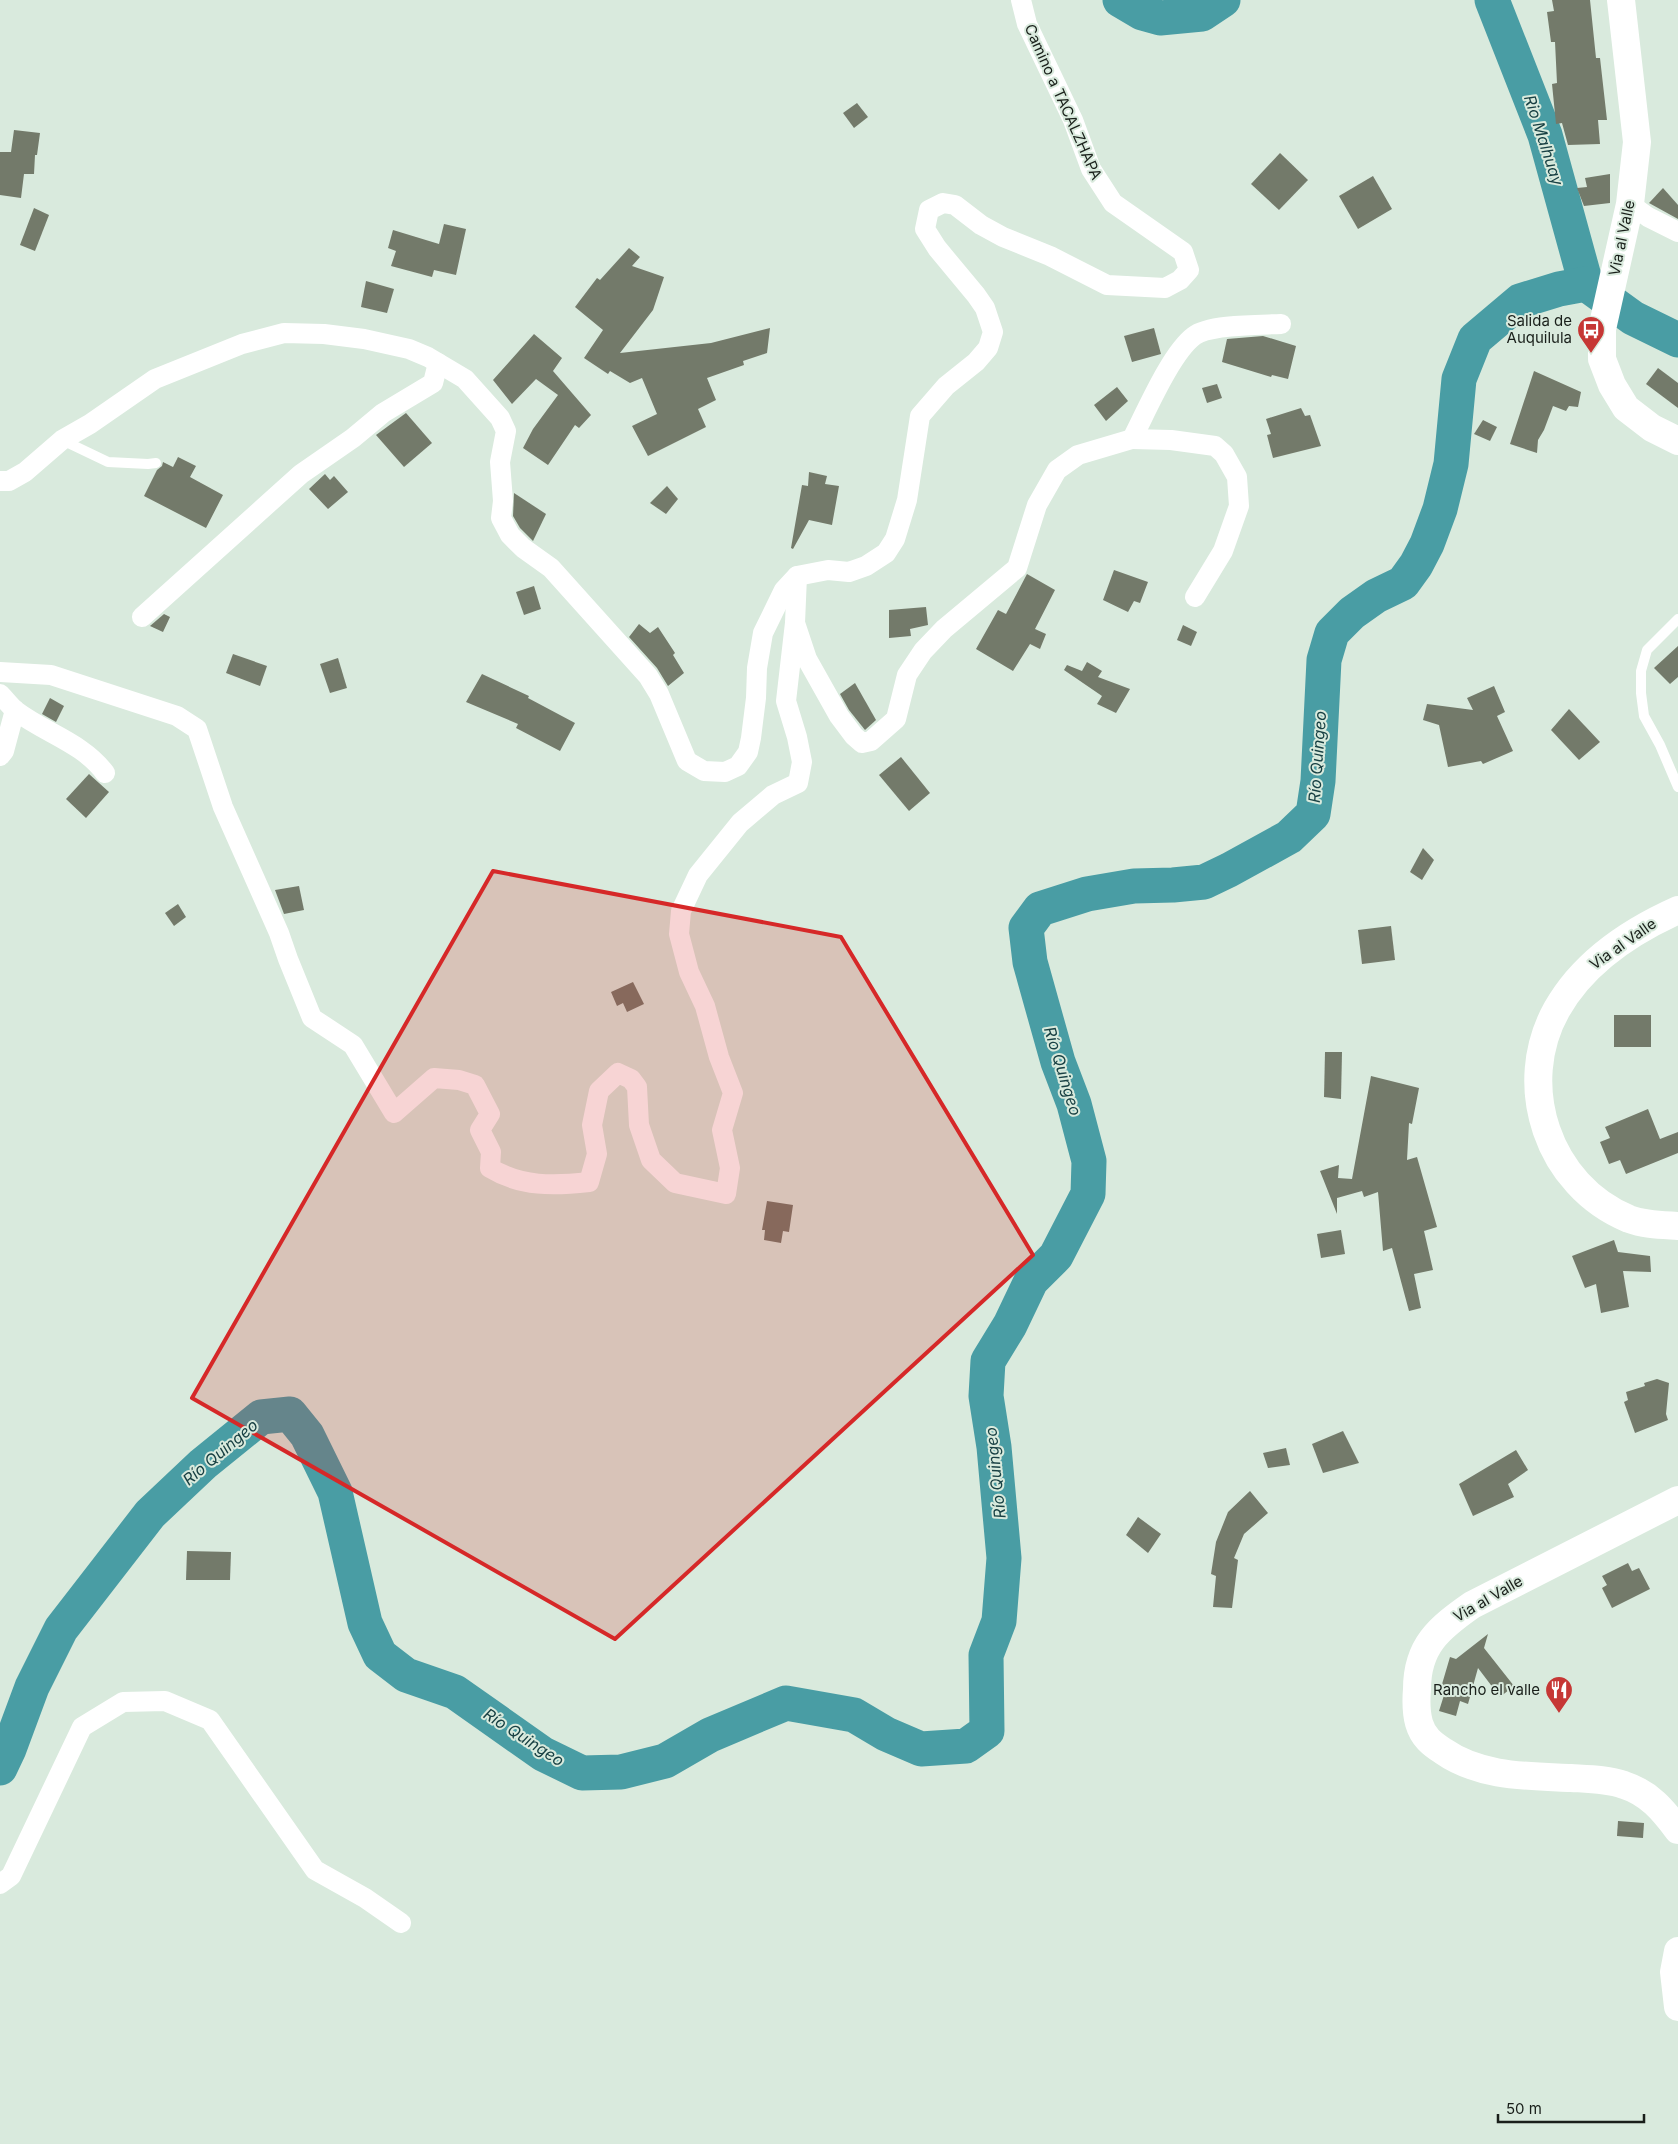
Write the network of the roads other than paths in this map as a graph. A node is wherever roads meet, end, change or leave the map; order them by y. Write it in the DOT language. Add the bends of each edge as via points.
graph roads {
  1 [pos="1021,0"];
  2 [pos="1621,0"];
  3 [pos="1629,212"];
  4 [pos="1678,232"];
  5 [pos="1281,324"];
  6 [pos="438,363"];
  7 [pos="1132,439"];
  8 [pos="62,440"];
  9 [pos="1678,441"];
  10 [pos="156,463"];
  11 [pos="0,481"];
  12 [pos="797,576"];
  13 [pos="1195,597"];
  14 [pos="142,617"];
  15 [pos="1678,618"];
  16 [pos="795,623"];
  17 [pos="0,672"];
  18 [pos="0,694"];
  19 [pos="15,710"];
  20 [pos="0,756"];
  21 [pos="105,773"];
  22 [pos="1678,787"];
  23 [pos="1678,910"];
  24 [pos="1678,1226"];
  25 [pos="1676,1506"];
  26 [pos="1678,1830"];
  27 [pos="0,1884"];
  28 [pos="401,1923"];
  29 [pos="1678,1951"];
  30 [pos="1678,2007"];
  1 -- 12 [label="street, Camino a TACALZHAPA" via="1027,24 1073,120 1091,169 1112,203 1183,252 1189,270 1180,280 1165,288 1107,285 1003,237 955,205 943,203 929,210 925,229 936,248 984,308 993,332 988,348 946,386 920,416 907,500 896,539 886,553 849,572 828,570"];
  2 -- 3 [label="main road, Via al Valle" via="1637,142"];
  3 -- 4 [label="street" via="1648,217"];
  3 -- 9 [label="main road, Via al Valle" via="1602,329 1602,359 1626,408 1652,428"];
  5 -- 7 [label="street" via="1243,325 1194,335 1177,354"];
  6 -- 8 [label="street" via="409,349 364,339 284,333 242,344 155,378"];
  6 -- 12 [label="street" via="465,379 500,418 506,431 500,462 501,518 510,535 551,568 648,676 687,761 704,771 726,772 738,766 748,752 763,633 784,590"];
  6 -- 14 [label="street" via="433,383 383,413 300,474"];
  7 -- 13 [label="street" via="1215,446 1224,454 1237,477 1239,506 1223,550"];
  7 -- 16 [label="street" via="1078,455 1057,470 1038,505 1017,568 944,629 923,651 907,675 896,718 871,741 862,743 838,716 807,659"];
  8 -- 10 [label="lane" via="108,462"];
  8 -- 11 [label="street" via="25,472 10,481"];
  12 -- 16 [label="street"];
  15 -- 22 [label="lane" via="1647,650 1641,672 1641,693 1644,716"];
  16 -- 17 [label="street" via="786,701 802,762 798,783 772,795 740,823 698,875 680,911 679,934 689,972 705,1006 733,1093 722,1130 730,1168 726,1194 675,1182 651,1160 639,1125 637,1087 631,1079 618,1073 599,1091 592,1125 597,1154 589,1182 532,1184 504,1177 490,1168 491,1152 480,1130 490,1114 475,1085 434,1078 394,1113 353,1045 312,1018 276,925 223,807 197,729 178,716 51,675"];
  18 -- 19 [label="street"];
  19 -- 20 [label="street" via="4,752"];
  19 -- 21 [label="street" via="76,746 96,760"];
  23 -- 24 [label="main road, Via al Valle" via="1650,922 1597,960 1578,978 1556,1010 1540,1052 1538,1101 1552,1147 1569,1174 1597,1201 1629,1219 1652,1225"];
  25 -- 26 [label="main road, Via al Valle" via="1472,1605 1449,1621 1429,1640 1421,1661 1416,1705 1419,1724 1427,1740 1453,1758 1480,1770 1623,1784 1643,1793 1661,1807"];
  27 -- 28 [label="street" via="11,1876 82,1727 123,1702 165,1701 210,1720 315,1870"];
  29 -- 30 [label="main road" via="1674,1972"];
}
